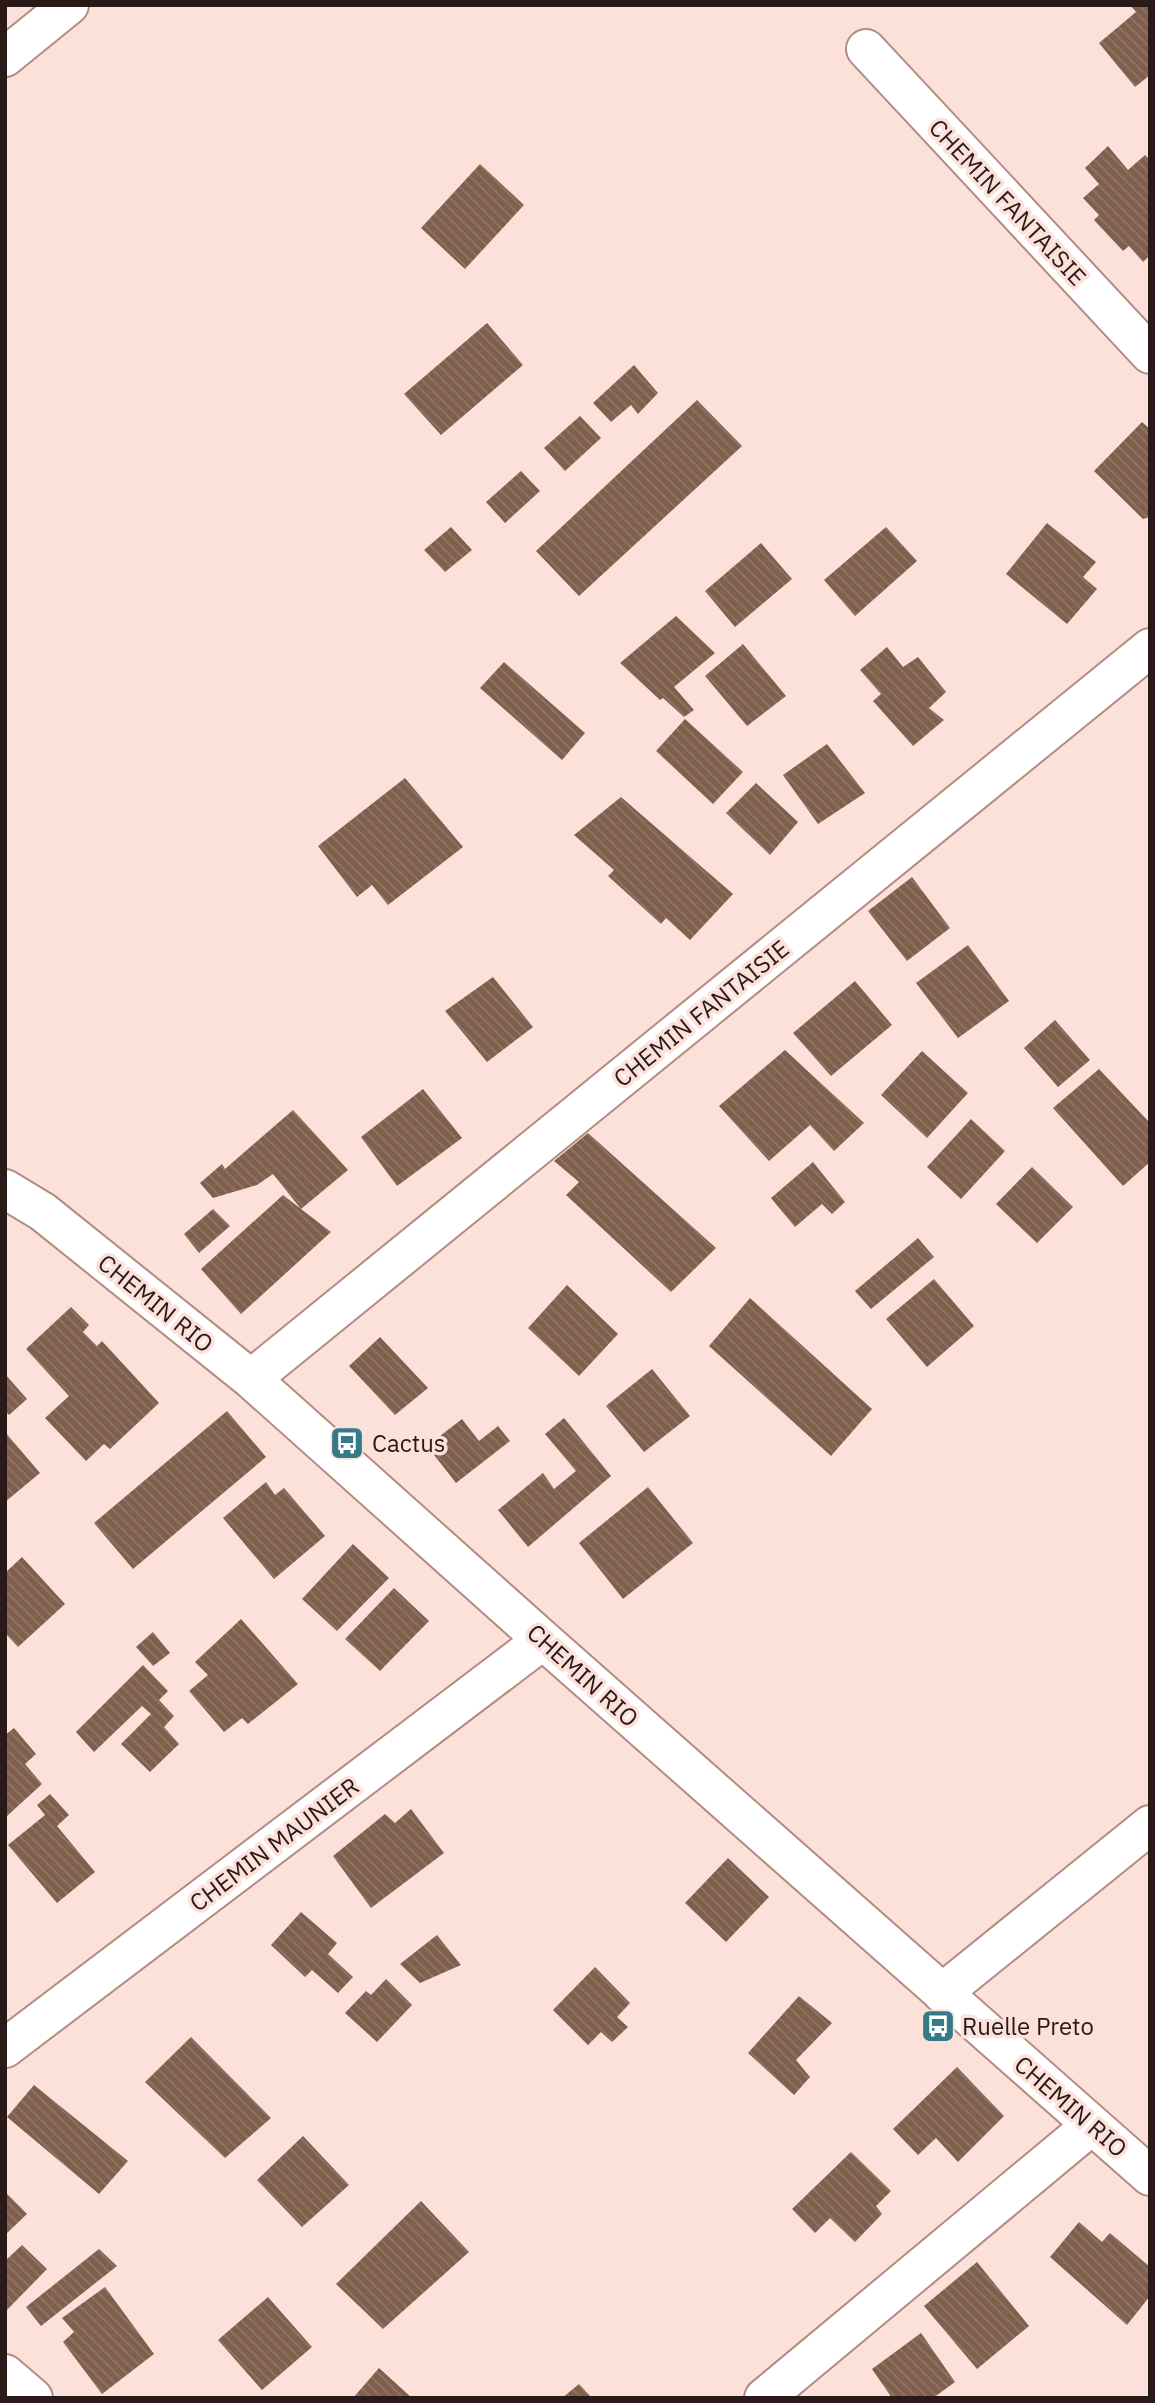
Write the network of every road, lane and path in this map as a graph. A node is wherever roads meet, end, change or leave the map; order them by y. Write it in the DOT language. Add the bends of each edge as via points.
graph roads {
  1 [pos="69,5"];
  2 [pos="866,49"];
  3 [pos="5,57"];
  4 [pos="1150,354"];
  5 [pos="1150,648"];
  6 [pos="5,1189"];
  7 [pos="251,1379"];
  8 [pos="543,1640"];
  9 [pos="1150,1825"];
  10 [pos="942,1993"];
  11 [pos="5,2048"];
  12 [pos="1092,2125"];
  13 [pos="1150,2176"];
  14 [pos="5,2374"];
  15 [pos="33,2398"];
  16 [pos="764,2398"];
  1 -- 3 [label="street"];
  2 -- 4 [label="street, CHEMIN FANTAISIE"];
  5 -- 7 [label="street, CHEMIN FANTAISIE"];
  6 -- 7 [label="street, CHEMIN RIO" via="43,1213"];
  7 -- 8 [label="street, CHEMIN RIO"];
  8 -- 10 [label="street, CHEMIN RIO"];
  8 -- 11 [label="street, CHEMIN MAUNIER"];
  9 -- 10 [label="street"];
  10 -- 12 [label="street, CHEMIN RIO"];
  12 -- 13 [label="street, CHEMIN RIO"];
  12 -- 16 [label="street"];
  14 -- 15 [label="street"];
}
